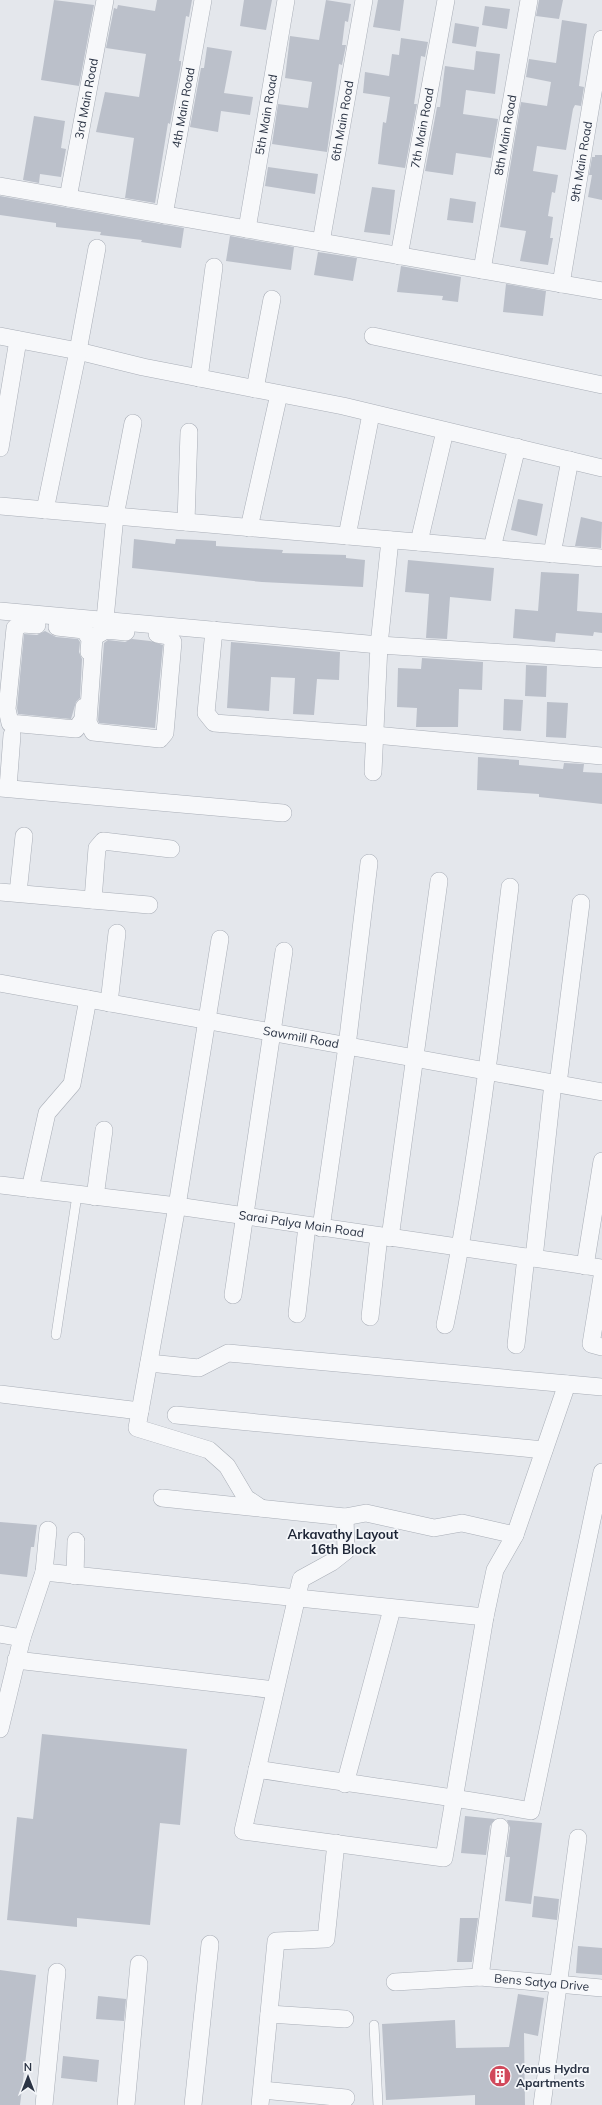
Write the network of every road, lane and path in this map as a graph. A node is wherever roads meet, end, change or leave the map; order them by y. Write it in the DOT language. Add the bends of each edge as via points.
graph roads {
  1 [pos="105,0"];
  2 [pos="203,0"];
  3 [pos="286,0"];
  4 [pos="364,0"];
  5 [pos="446,0"];
  6 [pos="529,0"];
  7 [pos="602,39"];
  8 [pos="0,186"];
  9 [pos="68,198"];
  10 [pos="164,215"];
  11 [pos="247,229"];
  12 [pos="321,242"];
  13 [pos="97,248"];
  14 [pos="399,256"];
  15 [pos="214,267"];
  16 [pos="482,270"];
  17 [pos="561,284"];
  18 [pos="602,291"];
  19 [pos="272,299"];
  20 [pos="0,336"];
  21 [pos="373,336"];
  22 [pos="18,340"];
  23 [pos="78,351"];
  24 [pos="199,378"];
  25 [pos="602,385"];
  26 [pos="255,389"];
  27 [pos="279,394"];
  28 [pos="371,414"];
  29 [pos="133,423"];
  30 [pos="445,431"];
  31 [pos="189,432"];
  32 [pos="517,447"];
  33 [pos="0,448"];
  34 [pos="570,460"];
  35 [pos="602,468"];
  36 [pos="0,506"];
  37 [pos="45,510"];
  38 [pos="115,516"];
  39 [pos="186,522"];
  40 [pos="249,528"];
  41 [pos="346,536"];
  42 [pos="390,540"];
  43 [pos="419,542"];
  44 [pos="492,548"];
  45 [pos="552,554"];
  46 [pos="602,558"];
  47 [pos="0,611"];
  48 [pos="105,619"];
  49 [pos="37,620"];
  50 [pos="158,630"];
  51 [pos="214,630"];
  52 [pos="379,645"];
  53 [pos="602,659"];
  54 [pos="12,735"];
  55 [pos="375,735"];
  56 [pos="602,756"];
  57 [pos="373,772"];
  58 [pos="4,788"];
  59 [pos="283,813"];
  60 [pos="24,836"];
  61 [pos="171,849"];
  62 [pos="369,863"];
  63 [pos="439,881"];
  64 [pos="510,887"];
  65 [pos="0,892"];
  66 [pos="18,893"];
  67 [pos="93,900"];
  68 [pos="581,903"];
  69 [pos="149,905"];
  70 [pos="117,933"];
  71 [pos="220,940"];
  72 [pos="284,951"];
  73 [pos="0,983"];
  74 [pos="88,999"];
  75 [pos="109,1003"];
  76 [pos="206,1019"];
  77 [pos="272,1033"];
  78 [pos="347,1046"];
  79 [pos="416,1058"];
  80 [pos="487,1071"];
  81 [pos="556,1084"];
  82 [pos="602,1092"];
  83 [pos="104,1130"];
  84 [pos="602,1161"];
  85 [pos="0,1185"];
  86 [pos="30,1189"];
  87 [pos="77,1195"];
  88 [pos="95,1197"];
  89 [pos="177,1206"];
  90 [pos="246,1216"];
  91 [pos="314,1227"];
  92 [pos="384,1237"];
  93 [pos="461,1248"];
  94 [pos="530,1258"];
  95 [pos="585,1266"];
  96 [pos="602,1268"];
  97 [pos="602,1277"];
  98 [pos="233,1295"];
  99 [pos="298,1314"];
  100 [pos="370,1317"];
  101 [pos="445,1326"];
  102 [pos="56,1335"];
  103 [pos="516,1345"];
  104 [pos="602,1346"];
  105 [pos="149,1363"];
  106 [pos="567,1384"];
  107 [pos="602,1387"];
  108 [pos="0,1394"];
  109 [pos="140,1411"];
  110 [pos="176,1415"];
  111 [pos="544,1450"];
  112 [pos="602,1472"];
  113 [pos="162,1498"];
  114 [pos="261,1508"];
  115 [pos="345,1517"];
  116 [pos="48,1530"];
  117 [pos="515,1535"];
  118 [pos="76,1541"];
  119 [pos="44,1572"];
  120 [pos="75,1576"];
  121 [pos="296,1597"];
  122 [pos="392,1609"];
  123 [pos="485,1617"];
  124 [pos="0,1634"];
  125 [pos="22,1638"];
  126 [pos="16,1660"];
  127 [pos="275,1690"];
  128 [pos="0,1729"];
  129 [pos="257,1769"];
  130 [pos="346,1784"];
  131 [pos="453,1797"];
  132 [pos="500,1827"];
  133 [pos="578,1838"];
  134 [pos="336,1843"];
  135 [pos="210,1944"];
  136 [pos="139,1964"];
  137 [pos="57,1972"];
  138 [pos="480,1977"];
  139 [pos="395,1982"];
  140 [pos="558,1984"];
  141 [pos="602,1988"];
  142 [pos="268,2014"];
  143 [pos="345,2019"];
  144 [pos="374,2024"];
  145 [pos="261,2098"];
  146 [pos="346,2098"];
  147 [pos="44,2105"];
  148 [pos="126,2105"];
  149 [pos="193,2105"];
  150 [pos="378,2105"];
  151 [pos="542,2105"];
  1 -- 9 [label="street, 3rd Main Road"];
  2 -- 10 [label="street, 4th Main Road"];
  3 -- 11 [label="street, 5th Main Road"];
  4 -- 12 [label="street, 6th Main Road"];
  5 -- 14 [label="street, 7th Main Road"];
  6 -- 16 [label="street, 8th Main Road"];
  7 -- 17 [label="street, 9th Main Road"];
  8 -- 9 [label="street"];
  9 -- 10 [label="street"];
  10 -- 11 [label="street"];
  11 -- 12 [label="street"];
  12 -- 14 [label="street"];
  13 -- 23 [label="street"];
  14 -- 16 [label="street"];
  15 -- 24 [label="street"];
  16 -- 17 [label="street"];
  17 -- 18 [label="street"];
  19 -- 26 [label="street"];
  20 -- 22 [label="street"];
  21 -- 25 [label="street"];
  22 -- 23 [label="street"];
  22 -- 33 [label="street"];
  23 -- 24 [label="street"];
  23 -- 37 [label="street"];
  24 -- 26 [label="street"];
  26 -- 27 [label="street"];
  27 -- 28 [label="street"];
  27 -- 40 [label="street"];
  28 -- 30 [label="street"];
  28 -- 41 [label="street"];
  29 -- 38 [label="street"];
  30 -- 32 [label="street"];
  30 -- 43 [label="street"];
  31 -- 39 [label="street"];
  32 -- 34 [label="street"];
  32 -- 44 [label="street"];
  34 -- 35 [label="street"];
  34 -- 45 [label="street"];
  36 -- 37 [label="street"];
  37 -- 38 [label="street"];
  38 -- 39 [label="street"];
  38 -- 48 [label="street"];
  39 -- 40 [label="street"];
  40 -- 41 [label="street"];
  41 -- 42 [label="street"];
  42 -- 43 [label="street"];
  42 -- 52 [label="street"];
  43 -- 44 [label="street"];
  44 -- 45 [label="street"];
  45 -- 46 [label="street"];
  47 -- 49 [label="street"];
  48 -- 49 [label="street"];
  48 -- 50 [label="street"];
  49 -- 49 [label="street" via="84,630 90,639 83,719 76,729 10,723 6,709 15,628"];
  50 -- 50 [label="street" via="169,636 173,642 165,733 160,739 93,732 88,722 94,637 106,630"];
  50 -- 51 [label="street"];
  51 -- 52 [label="street"];
  51 -- 55 [label="street" via="206,713 214,723"];
  52 -- 53 [label="street"];
  52 -- 55 [label="street"];
  54 -- 58 [label="street"];
  55 -- 56 [label="street"];
  55 -- 57 [label="street"];
  58 -- 59 [label="street"];
  60 -- 66 [label="street"];
  61 -- 67 [label="street" via="103,841 97,848"];
  62 -- 78 [label="street"];
  63 -- 79 [label="street"];
  64 -- 80 [label="street"];
  65 -- 66 [label="street"];
  66 -- 67 [label="street"];
  67 -- 69 [label="street"];
  68 -- 81 [label="street"];
  70 -- 75 [label="street"];
  71 -- 76 [label="street"];
  72 -- 77 [label="street"];
  73 -- 74 [label="street, Sawmill Road"];
  74 -- 75 [label="street, Sawmill Road"];
  74 -- 86 [label="street" via="72,1084 47,1113"];
  75 -- 76 [label="street, Sawmill Road"];
  76 -- 77 [label="street, Sawmill Road"];
  76 -- 89 [label="street"];
  77 -- 78 [label="street, Sawmill Road"];
  77 -- 90 [label="street"];
  78 -- 79 [label="street, Sawmill Road"];
  78 -- 91 [label="street"];
  79 -- 80 [label="street, Sawmill Road"];
  79 -- 92 [label="street"];
  80 -- 81 [label="street, Sawmill Road"];
  80 -- 93 [label="street"];
  81 -- 82 [label="street, Sawmill Road"];
  81 -- 94 [label="street"];
  83 -- 88 [label="street"];
  84 -- 95 [label="street"];
  85 -- 86 [label="street, Sarai Palya Main Road"];
  86 -- 87 [label="street, Sarai Palya Main Road"];
  87 -- 88 [label="street, Sarai Palya Main Road"];
  87 -- 102 [label="lane"];
  88 -- 89 [label="street, Sarai Palya Main Road"];
  89 -- 90 [label="street, Sarai Palya Main Road"];
  89 -- 105 [label="street"];
  90 -- 91 [label="street, Sarai Palya Main Road"];
  90 -- 98 [label="street"];
  91 -- 92 [label="street, Sarai Palya Main Road"];
  91 -- 99 [label="street"];
  92 -- 93 [label="street, Sarai Palya Main Road"];
  92 -- 100 [label="street"];
  93 -- 94 [label="street, Sarai Palya Main Road"];
  93 -- 101 [label="street"];
  94 -- 95 [label="street, Sarai Palya Main Road"];
  94 -- 103 [label="street"];
  95 -- 96 [label="street, Sarai Palya Main Road"];
  97 -- 104 [label="street" via="591,1344"];
  105 -- 106 [label="street" via="199,1368 228,1354"];
  105 -- 109 [label="street"];
  106 -- 107 [label="street"];
  106 -- 111 [label="street"];
  108 -- 109 [label="street"];
  109 -- 114 [label="street" via="137,1428 210,1450 227,1466 246,1498"];
  110 -- 111 [label="street"];
  111 -- 117 [label="street"];
  112 -- 131 [label="street" via="531,1811"];
  113 -- 114 [label="street"];
  114 -- 115 [label="street"];
  115 -- 117 [label="street" via="366,1513 434,1528 462,1523"];
  115 -- 121 [label="street" via="346,1551 301,1579"];
  116 -- 119 [label="street"];
  117 -- 123 [label="street" via="495,1570"];
  118 -- 120 [label="street"];
  119 -- 120 [label="street"];
  119 -- 125 [label="street"];
  120 -- 121 [label="street"];
  121 -- 122 [label="street"];
  121 -- 127 [label="street"];
  122 -- 123 [label="street"];
  122 -- 130 [label="street"];
  123 -- 131 [label="street"];
  124 -- 125 [label="street"];
  125 -- 126 [label="street"];
  126 -- 127 [label="street"];
  126 -- 128 [label="street"];
  127 -- 129 [label="street"];
  129 -- 130 [label="street"];
  129 -- 134 [label="street" via="243,1831"];
  130 -- 131 [label="street"];
  131 -- 134 [label="street" via="444,1858"];
  132 -- 138 [label="street"];
  133 -- 140 [label="street"];
  134 -- 142 [label="street" via="326,1940 276,1941"];
  135 -- 149 [label="street"];
  136 -- 148 [label="street"];
  137 -- 147 [label="street"];
  138 -- 139 [label="street, Bens Satya Drive"];
  138 -- 140 [label="street, Bens Satya Drive"];
  140 -- 141 [label="street, Bens Satya Drive"];
  140 -- 151 [label="street"];
  142 -- 143 [label="street"];
  142 -- 145 [label="street"];
  144 -- 150 [label="lane"];
  145 -- 146 [label="street"];
}
